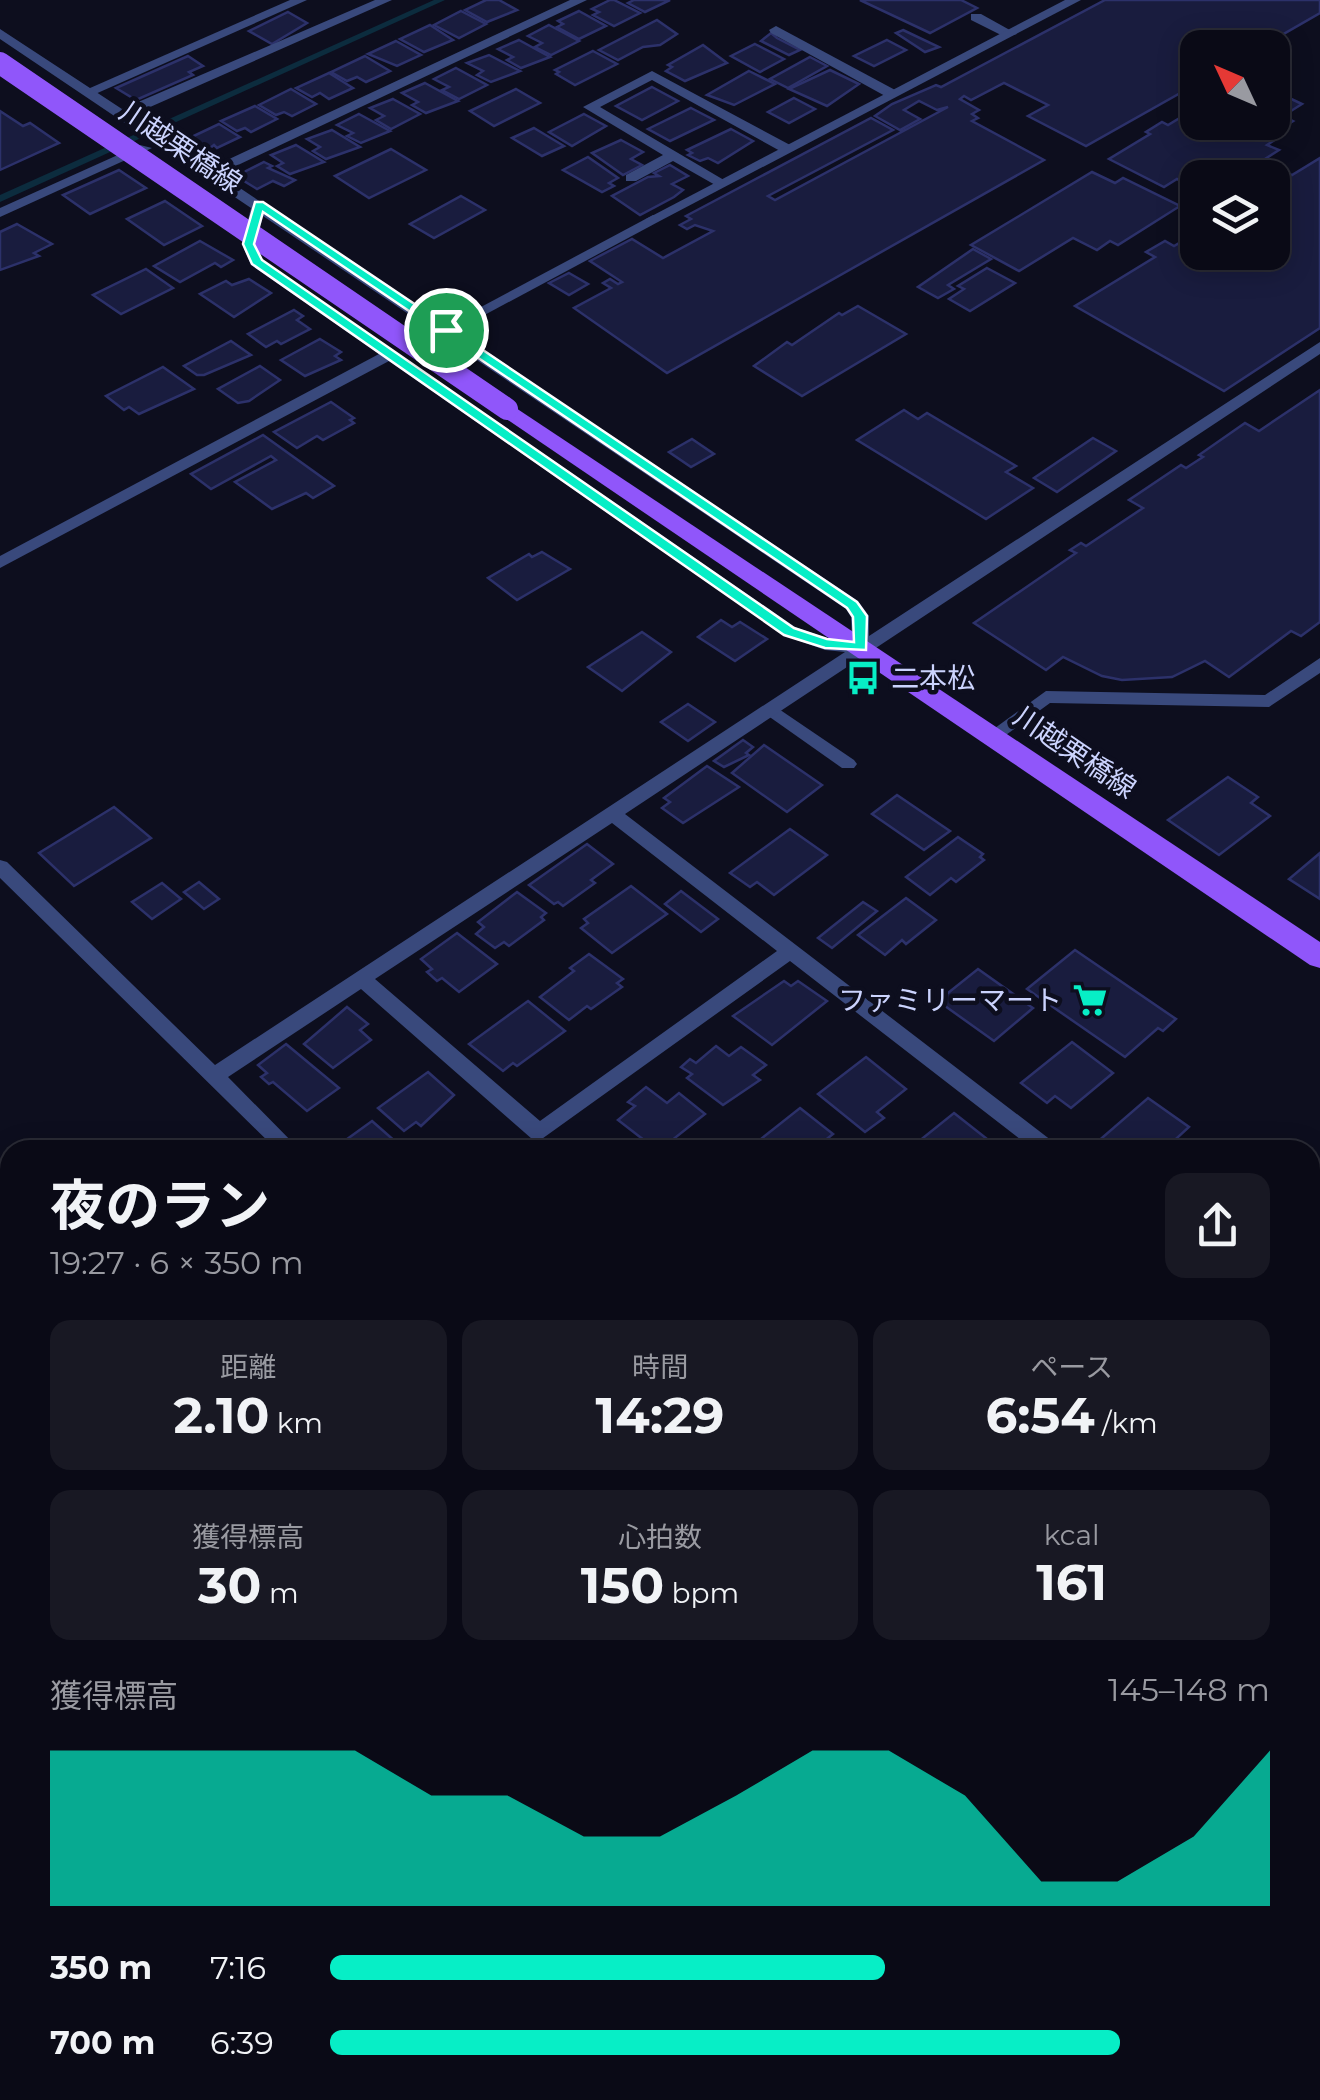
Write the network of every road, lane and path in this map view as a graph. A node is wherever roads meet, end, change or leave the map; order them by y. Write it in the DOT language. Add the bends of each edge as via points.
graph roads {
  1 [pos="301,0"];
  2 [pos="386,0"];
  3 [pos="581,0"];
  4 [pos="1071,1"];
  5 [pos="976,17"];
  6 [pos="776,30"];
  7 [pos="0,33"];
  8 [pos="1010,34"];
  9 [pos="0,63"];
  10 [pos="88,92"];
  11 [pos="892,94"];
  12 [pos="120,115"];
  13 [pos="160,142"];
  14 [pos="786,150"];
  15 [pos="674,156"];
  16 [pos="210,173"];
  17 [pos="631,178"];
  18 [pos="722,183"];
  19 [pos="259,204"];
  20 [pos="0,213"];
  21 [pos="446,330"];
  22 [pos="1320,347"];
  23 [pos="388,356"];
  24 [pos="0,562"];
  25 [pos="861,647"];
  26 [pos="1320,664"];
  27 [pos="770,708"];
  28 [pos="993,736"];
  29 [pos="848,764"];
  30 [pos="614,816"];
  31 [pos="0,867"];
  32 [pos="792,950"];
  33 [pos="1320,957"];
  34 [pos="362,980"];
  35 [pos="212,1076"];
  36 [pos="279,1140"];
  37 [pos="1036,1140"];
  1 -- 10 [label="street"];
  2 -- 12 [label="street"];
  3 -- 16 [label="street"];
  4 -- 8 [label="street"];
  5 -- 8 [label="street"];
  6 -- 11 [label="street"];
  7 -- 10 [label="street"];
  8 -- 11 [label="street"];
  9 -- 25 [label="main road, 川越栗橋線, bridge"];
  10 -- 12 [label="street"];
  11 -- 14 [label="street"];
  12 -- 13 [label="street"];
  13 -- 16 [label="street"];
  13 -- 20 [label="street"];
  14 -- 15 [label="street" via="652,75 590,107"];
  14 -- 18 [label="street"];
  15 -- 17 [label="street"];
  15 -- 18 [label="street"];
  16 -- 19 [label="street"];
  18 -- 21 [label="street"];
  19 -- 21 [label="street"];
  19 -- 23 [label="street" via="248,244 256,262"];
  21 -- 25 [label="street" via="852,605 860,616"];
  22 -- 25 [label="street"];
  23 -- 24 [label="street"];
  23 -- 25 [label="street" via="789,631"];
  25 -- 27 [label="street"];
  25 -- 28 [label="main road, 川越栗橋線"];
  26 -- 28 [label="street" via="1269,701 1046,698"];
  27 -- 29 [label="street"];
  27 -- 30 [label="street"];
  28 -- 33 [label="main road, 川越栗橋線"];
  30 -- 32 [label="street"];
  30 -- 34 [label="street"];
  31 -- 35 [label="street"];
  32 -- 34 [label="street" via="539,1133"];
  32 -- 37 [label="street"];
  34 -- 35 [label="street"];
  35 -- 36 [label="street"];
}
